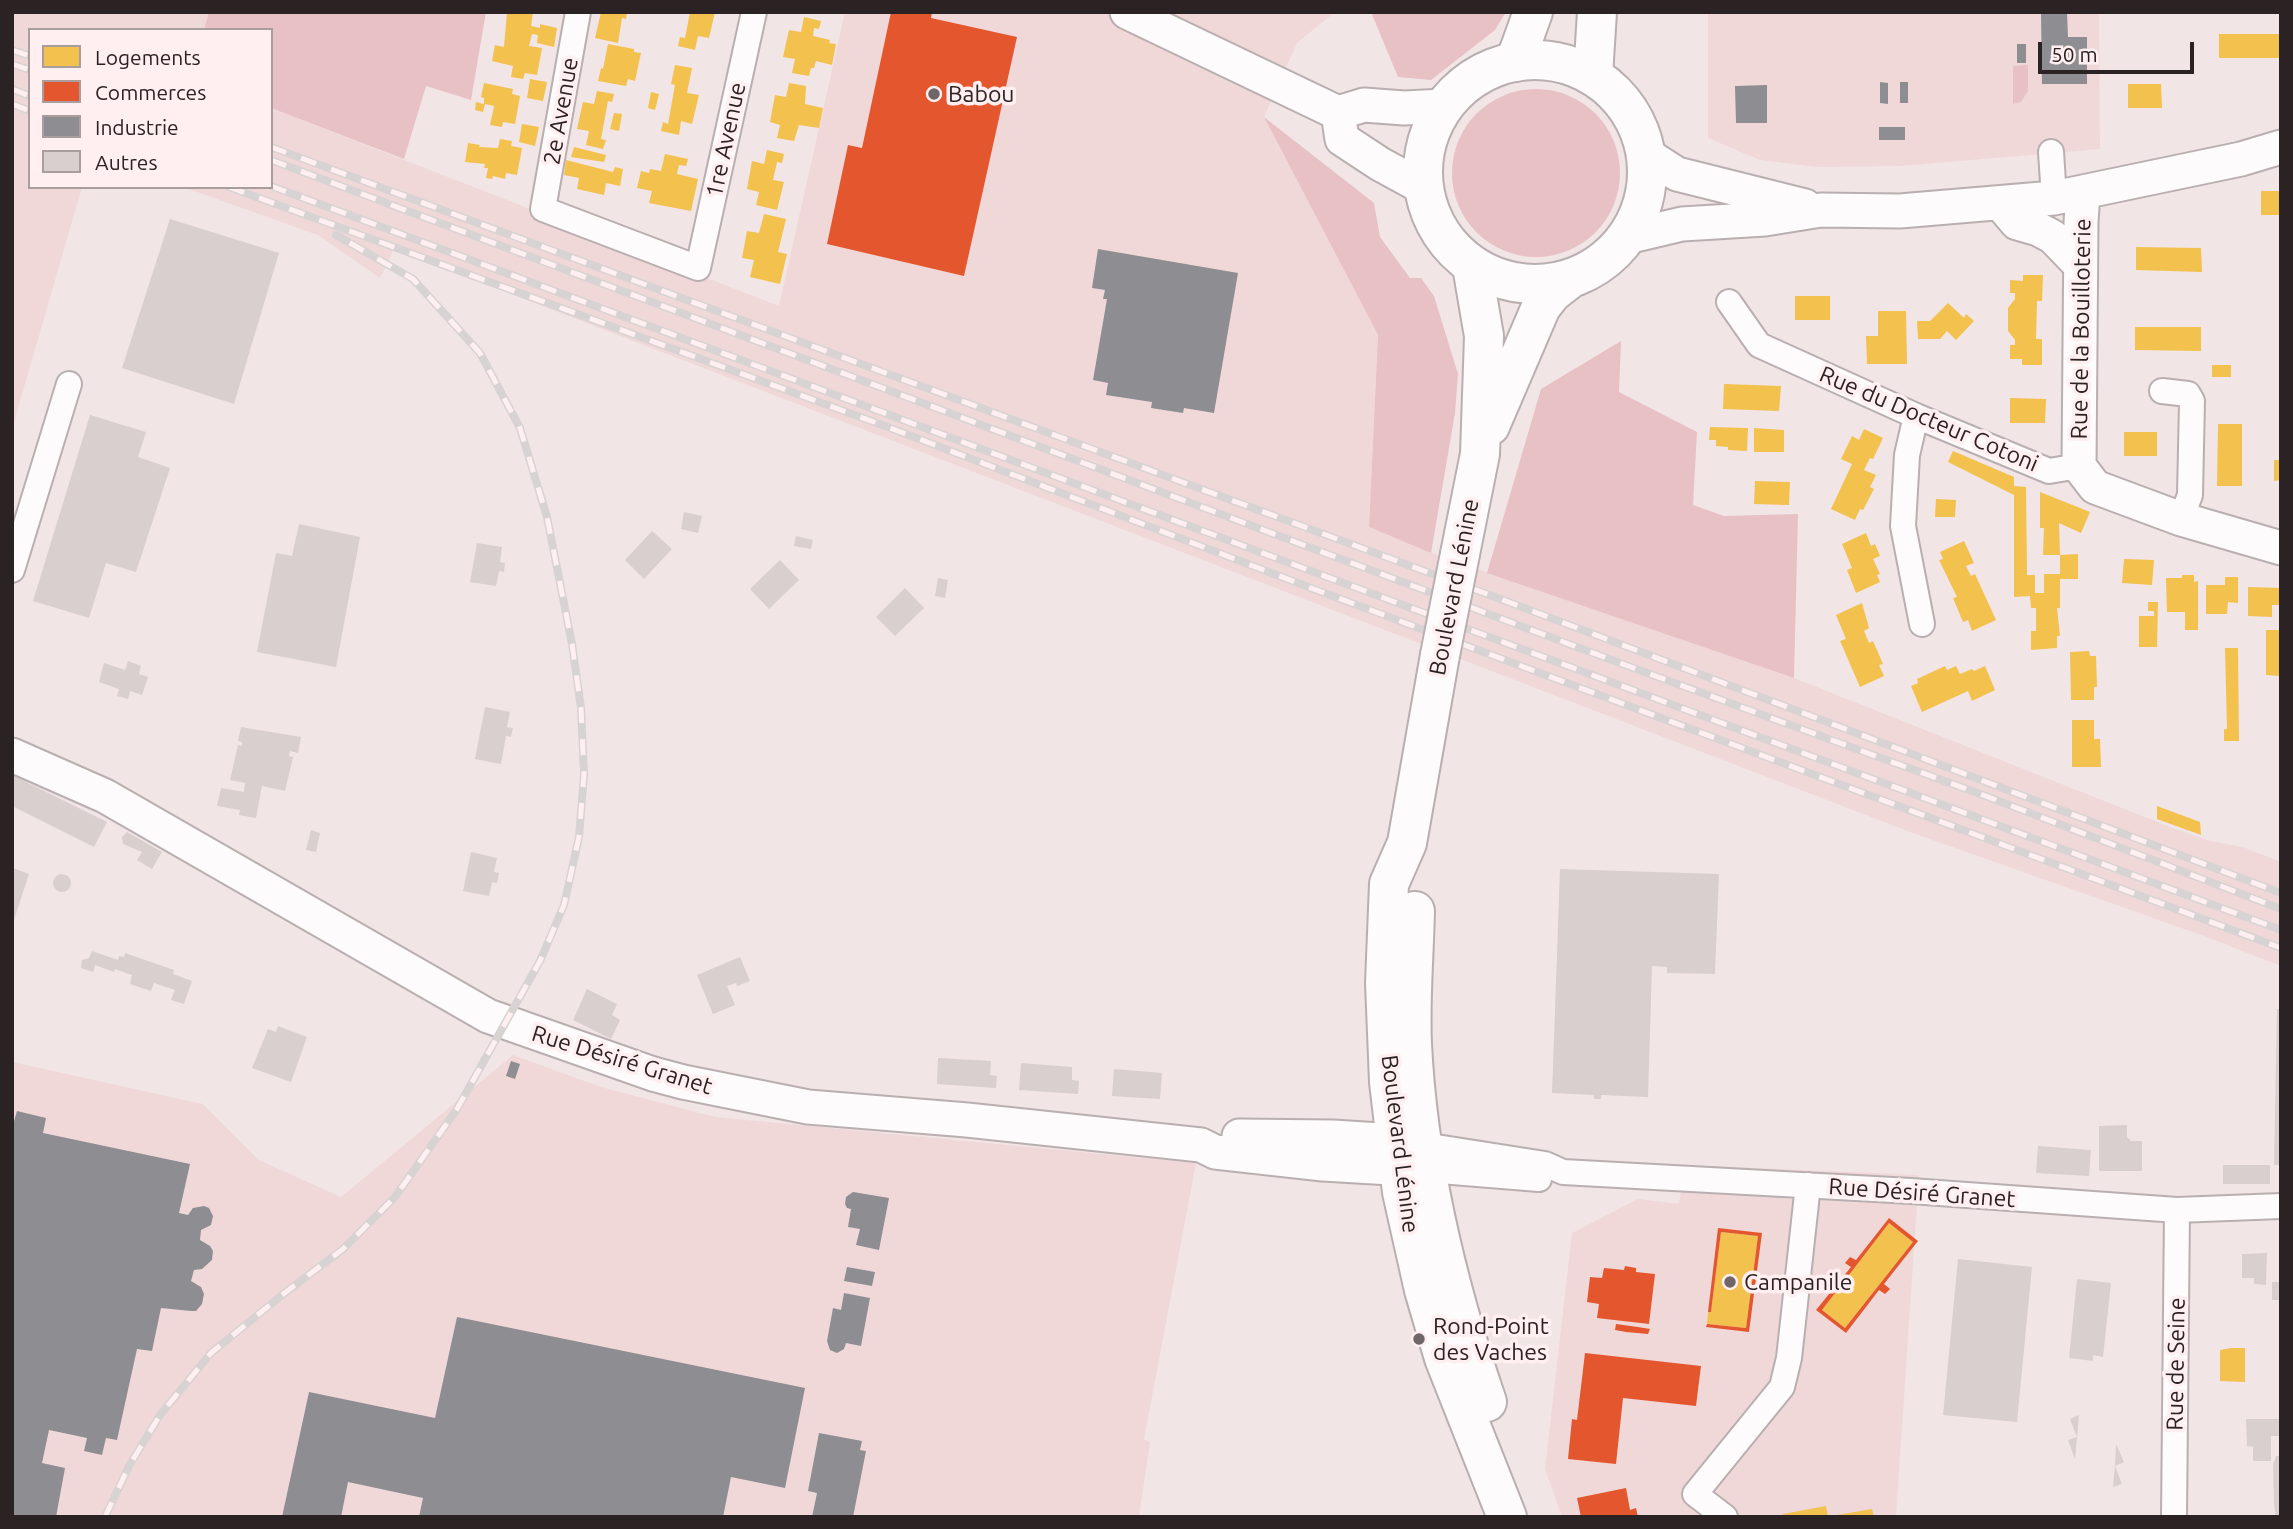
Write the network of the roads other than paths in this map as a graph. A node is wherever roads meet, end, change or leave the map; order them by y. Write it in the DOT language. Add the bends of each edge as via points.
graph roads {
  1 [pos="578,12"];
  2 [pos="754,12"];
  3 [pos="1127,12"];
  4 [pos="1533,12"];
  5 [pos="1597,12"];
  6 [pos="1515,62"];
  7 [pos="1594,76"];
  8 [pos="1445,106"];
  9 [pos="1338,113"];
  10 [pos="2281,147"];
  11 [pos="2051,152"];
  12 [pos="1646,154"];
  13 [pos="1424,188"];
  14 [pos="2068,195"];
  15 [pos="2001,204"];
  16 [pos="1821,210"];
  17 [pos="1627,237"];
  18 [pos="2080,265"];
  19 [pos="1472,266"];
  20 [pos="698,268"];
  21 [pos="1570,279"];
  22 [pos="1729,302"];
  23 [pos="69,384"];
  24 [pos="2162,391"];
  25 [pos="1916,416"];
  26 [pos="1479,454"];
  27 [pos="2079,466"];
  28 [pos="2181,519"];
  29 [pos="2281,548"];
  30 [pos="12,570"];
  31 [pos="1922,624"];
  32 [pos="12,755"];
  33 [pos="1412,1156"];
  34 [pos="1808,1185"];
  35 [pos="2281,1206"];
  36 [pos="2177,1210"];
  37 [pos="1507,1517"];
  38 [pos="1530,1517"];
  39 [pos="1726,1517"];
  40 [pos="2174,1517"];
  1 -- 20 [label="street, 2e Avenue" via="543,209"];
  2 -- 20 [label="street, 1re Avenue"];
  3 -- 9 [label="street"];
  4 -- 6 [label="main road"];
  5 -- 7 [label="main road"];
  6 -- 7 [label="main road" via="1557,62"];
  6 -- 8 [label="main road" via="1477,76"];
  7 -- 12 [label="main road" via="1628,109"];
  8 -- 9 [label="street" via="1364,105"];
  8 -- 13 [label="main road" via="1427,141"];
  9 -- 13 [label="street" via="1342,139"];
  10 -- 14 [label="street"];
  11 -- 14 [label="street"];
  12 -- 16 [label="street" via="1677,174"];
  12 -- 17 [label="main road" via="1645,195"];
  13 -- 19 [label="main road" via="1441,233"];
  14 -- 15 [label="street"];
  14 -- 18 [label="street, Rue de la Bouilloterie"];
  15 -- 16 [label="street" via="1900,211"];
  15 -- 18 [label="street" via="2017,223 2053,237"];
  16 -- 17 [label="street" via="1682,224"];
  17 -- 21 [label="main road" via="1597,266"];
  18 -- 27 [label="street, Rue de la Bouilloterie"];
  19 -- 21 [label="main road" via="1498,279 1524,284"];
  19 -- 26 [label="main road, Boulevard Lénine" via="1484,336"];
  21 -- 26 [label="main road, Boulevard Lénine" via="1541,307"];
  22 -- 25 [label="street, Rue du Docteur Cotoni" via="1759,345"];
  23 -- 30 [label="street"];
  24 -- 28 [label="street" via="2188,394 2192,401 2190,495"];
  25 -- 27 [label="street, Rue du Docteur Cotoni" via="2049,471"];
  25 -- 31 [label="street" via="1907,455 1903,526"];
  26 -- 33 [label="main road, Boulevard Lénine, bridge" via="1407,844 1415,878"];
  27 -- 28 [label="street" via="2095,487"];
  28 -- 29 [label="street"];
  32 -- 33 [label="street, Rue Désiré Granet" via="138,814 488,1016 653,1074 808,1107 1201,1145 1216,1136 1333,1136"];
  33 -- 34 [label="street, Rue Désiré Granet" via="1546,1179 1563,1172"];
  33 -- 37 [label="main road, Boulevard Lénine" via="1408,1226 1444,1358"];
  33 -- 38 [label="main road, Boulevard Lénine" via="1477,1373"];
  34 -- 36 [label="street, Rue Désiré Granet"];
  34 -- 39 [label="street" via="1782,1387 1695,1494"];
  35 -- 36 [label="street, Rue Désiré Granet"];
  36 -- 40 [label="street, Rue de Seine"];
}
